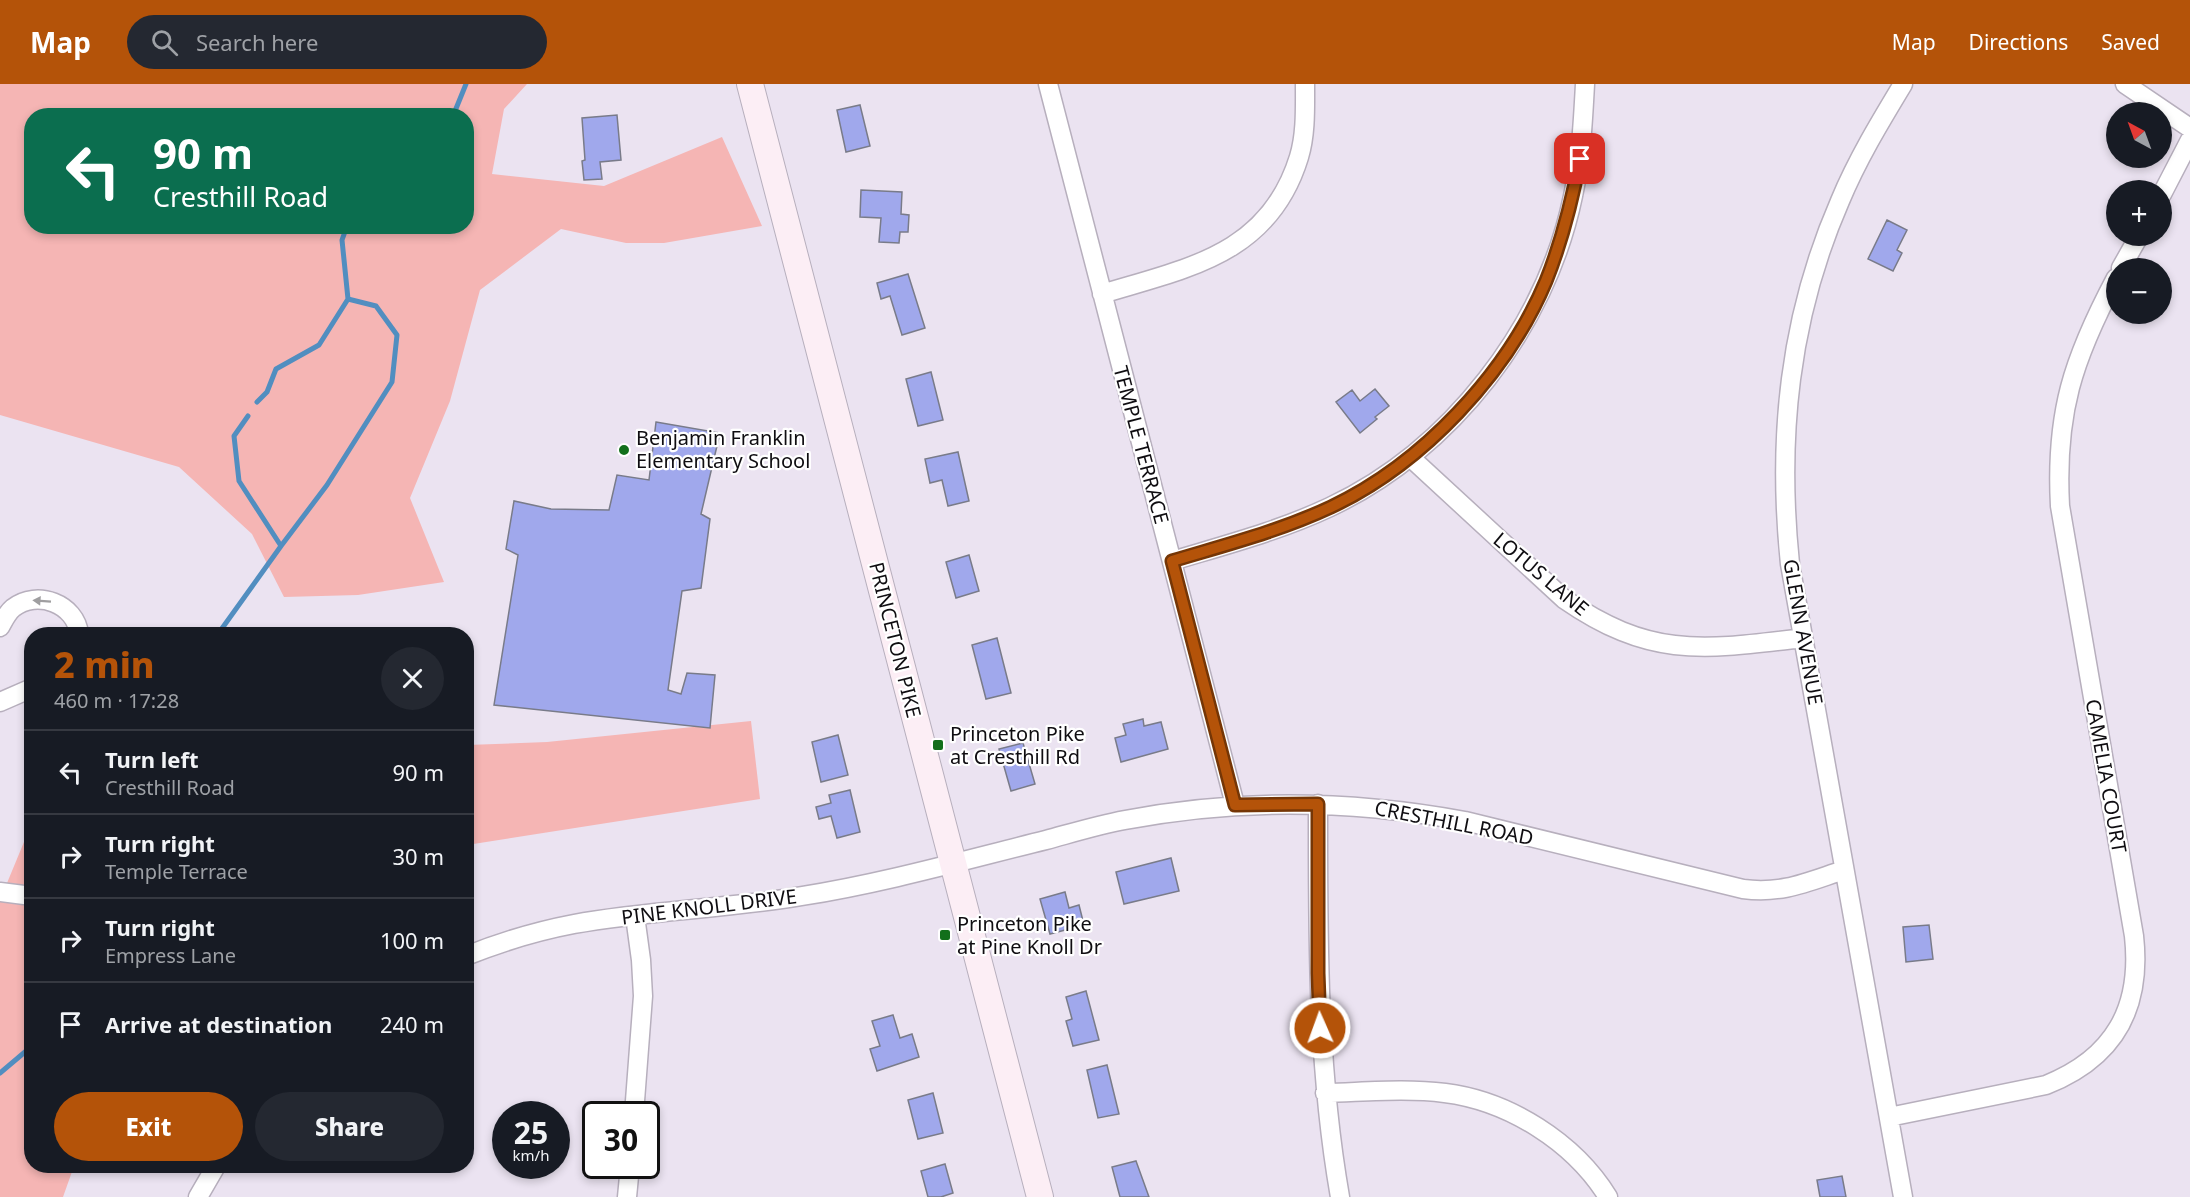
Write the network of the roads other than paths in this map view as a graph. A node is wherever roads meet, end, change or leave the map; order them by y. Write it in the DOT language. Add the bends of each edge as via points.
graph roads {
  1 [pos="750,84"];
  2 [pos="1048,84"];
  3 [pos="1305,84"];
  4 [pos="1585,84"];
  5 [pos="1903,84"];
  6 [pos="2125,84"];
  7 [pos="2190,128"];
  8 [pos="2190,141"];
  9 [pos="2169,180"];
  10 [pos="1102,294"];
  11 [pos="2106,297"];
  12 [pos="1410,456"];
  13 [pos="1172,561"];
  14 [pos="0,627"];
  15 [pos="77,627"];
  16 [pos="1803,638"];
  17 [pos="24,692"];
  18 [pos="0,702"];
  19 [pos="1318,804"];
  20 [pos="1235,805"];
  21 [pos="952,863"];
  22 [pos="1844,870"];
  23 [pos="0,892"];
  24 [pos="24,895"];
  25 [pos="635,916"];
  26 [pos="474,953"];
  27 [pos="1325,1093"];
  28 [pos="635,1101"];
  29 [pos="1889,1117"];
  30 [pos="212,1173"];
  31 [pos="629,1179"];
  32 [pos="198,1197"];
  33 [pos="627,1197"];
  34 [pos="1040,1197"];
  35 [pos="1340,1197"];
  36 [pos="1608,1197"];
  37 [pos="1903,1197"];
  1 -- 21 [label="main road, PRINCETON PIKE"];
  2 -- 10 [label="street, TEMPLE TERRACE"];
  3 -- 10 [label="street" via="1299,156 1285,189 1266,218 1226,252 1203,263"];
  4 -- 12 [label="street" via="1573,198 1545,283 1527,319 1472,398"];
  5 -- 16 [label="street, GLENN AVENUE" via="1869,140 1840,201 1818,257 1795,349 1786,420 1785,516"];
  6 -- 7 [label="street"];
  8 -- 9 [label="street"];
  10 -- 13 [label="street, TEMPLE TERRACE"];
  11 -- 29 [label="street, CAMELIA COURT" via="2077,361 2063,418 2058,471 2060,506 2134,936 2135,985 2116,1033 2094,1058 2067,1077 2046,1085"];
  12 -- 13 [label="street" via="1332,507 1288,526"];
  12 -- 16 [label="street, LOTUS LANE" via="1564,599 1617,631 1677,647 1708,648"];
  13 -- 20 [label="street, TEMPLE TERRACE"];
  15 -- 14 [label="street, one-way" via="73,616 64,608 39,599 14,607"];
  16 -- 22 [label="street, GLENN AVENUE"];
  17 -- 18 [label="street"];
  19 -- 20 [label="street, CRESTHILL ROAD"];
  19 -- 22 [label="street, CRESTHILL ROAD" via="1401,810 1465,821 1764,892 1785,890"];
  19 -- 27 [label="street" via="1318,973"];
  20 -- 21 [label="street, CRESTHILL ROAD" via="1123,820"];
  21 -- 25 [label="street, PINE KNOLL DRIVE" via="802,896"];
  21 -- 34 [label="main road, PRINCETON PIKE"];
  22 -- 29 [label="street, GLENN AVENUE"];
  23 -- 24 [label="street"];
  25 -- 26 [label="street, PINE KNOLL DRIVE" via="529,934"];
  25 -- 28 [label="street" via="643,996"];
  27 -- 35 [label="street"];
  27 -- 36 [label="street" via="1419,1091 1476,1100 1504,1110 1561,1145"];
  29 -- 37 [label="street, GLENN AVENUE"];
  30 -- 32 [label="street"];
  31 -- 33 [label="street"];
}
